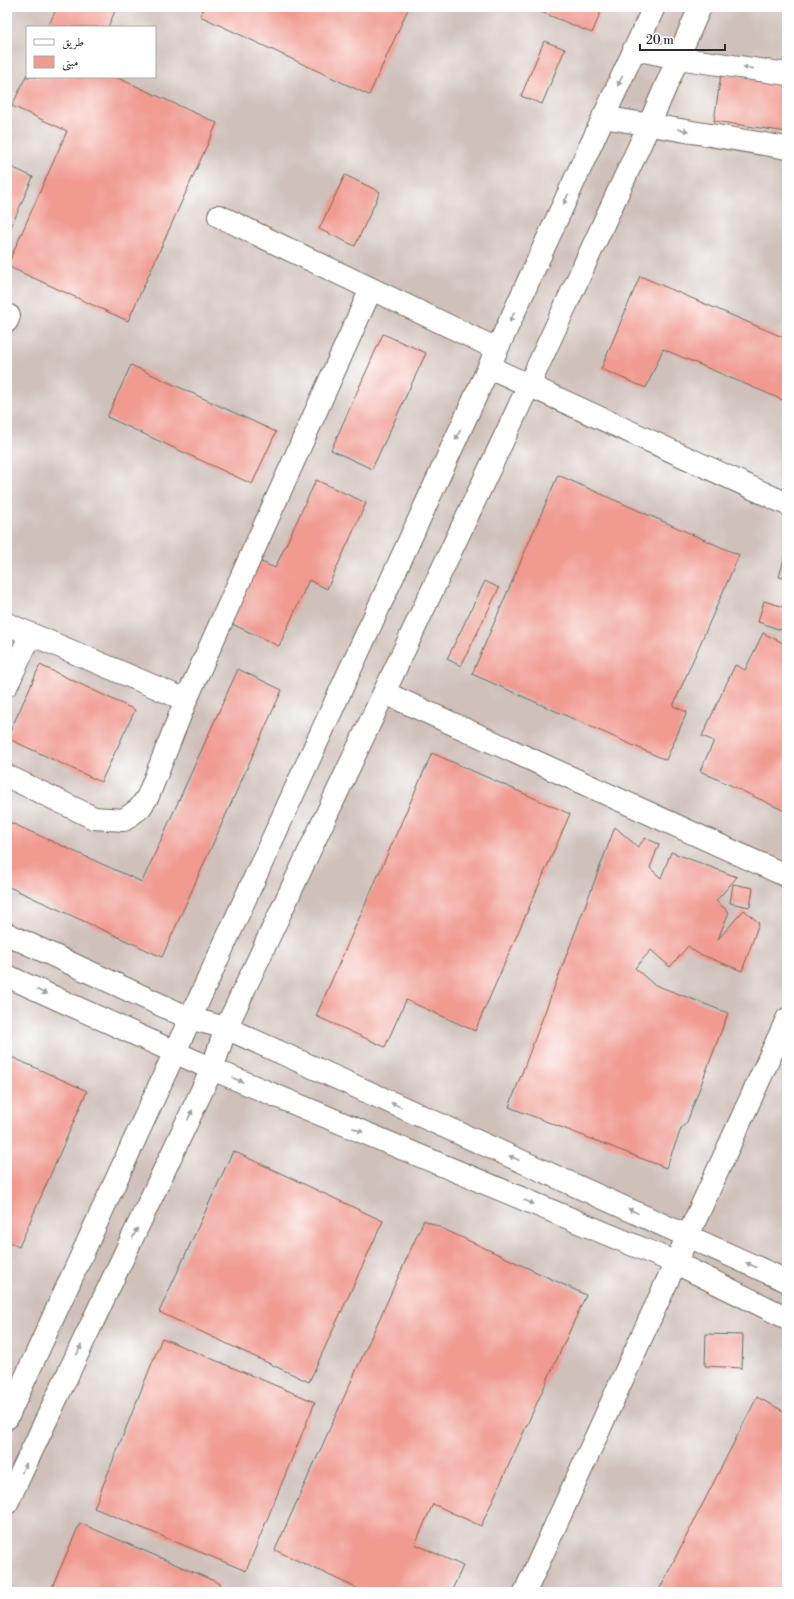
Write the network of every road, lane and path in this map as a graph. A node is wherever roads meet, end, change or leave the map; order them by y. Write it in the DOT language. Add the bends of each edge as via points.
graph roads {
  1 [pos="654,7"];
  2 [pos="700,7"];
  3 [pos="634,49"];
  4 [pos="678,58"];
  5 [pos="787,74"];
  6 [pos="603,117"];
  7 [pos="649,124"];
  8 [pos="787,148"];
  9 [pos="219,216"];
  10 [pos="371,289"];
  11 [pos="493,358"];
  12 [pos="529,385"];
  13 [pos="787,504"];
  14 [pos="7,624"];
  15 [pos="31,634"];
  16 [pos="7,685"];
  17 [pos="385,693"];
  18 [pos="186,700"];
  19 [pos="7,776"];
  20 [pos="787,876"];
  21 [pos="7,934"];
  22 [pos="7,976"];
  23 [pos="189,1018"];
  24 [pos="787,1019"];
  25 [pos="226,1028"];
  26 [pos="174,1053"];
  27 [pos="212,1069"];
  28 [pos="687,1236"];
  29 [pos="674,1262"];
  30 [pos="706,1278"];
  31 [pos="787,1281"];
  32 [pos="787,1318"];
  33 [pos="7,1418"];
  34 [pos="7,1503"];
  35 [pos="525,1592"];
  1 -- 3 [label="street"];
  2 -- 4 [label="street"];
  3 -- 4 [label="street"];
  3 -- 6 [label="street, one-way"];
  5 -- 4 [label="street, one-way"];
  4 -- 7 [label="street"];
  6 -- 7 [label="street"];
  6 -- 11 [label="street, one-way"];
  7 -- 8 [label="street, one-way"];
  7 -- 12 [label="street"];
  9 -- 10 [label="street"];
  10 -- 11 [label="street"];
  10 -- 18 [label="street"];
  11 -- 12 [label="street"];
  11 -- 23 [label="street, one-way"];
  12 -- 13 [label="street"];
  12 -- 17 [label="street"];
  14 -- 15 [label="street"];
  15 -- 16 [label="street"];
  15 -- 18 [label="street"];
  17 -- 20 [label="street"];
  17 -- 25 [label="street"];
  18 -- 19 [label="street" via="148,796 140,808 124,820 94,818"];
  21 -- 23 [label="street"];
  22 -- 26 [label="street, one-way"];
  23 -- 25 [label="street"];
  23 -- 26 [label="street"];
  24 -- 28 [label="street"];
  25 -- 27 [label="street"];
  28 -- 25 [label="street, one-way"];
  26 -- 27 [label="street"];
  26 -- 33 [label="street"];
  27 -- 29 [label="street, one-way"];
  34 -- 27 [label="street, one-way"];
  28 -- 29 [label="street"];
  28 -- 30 [label="street"];
  31 -- 28 [label="street, one-way"];
  29 -- 30 [label="street"];
  29 -- 35 [label="street"];
  30 -- 32 [label="street"];
}
